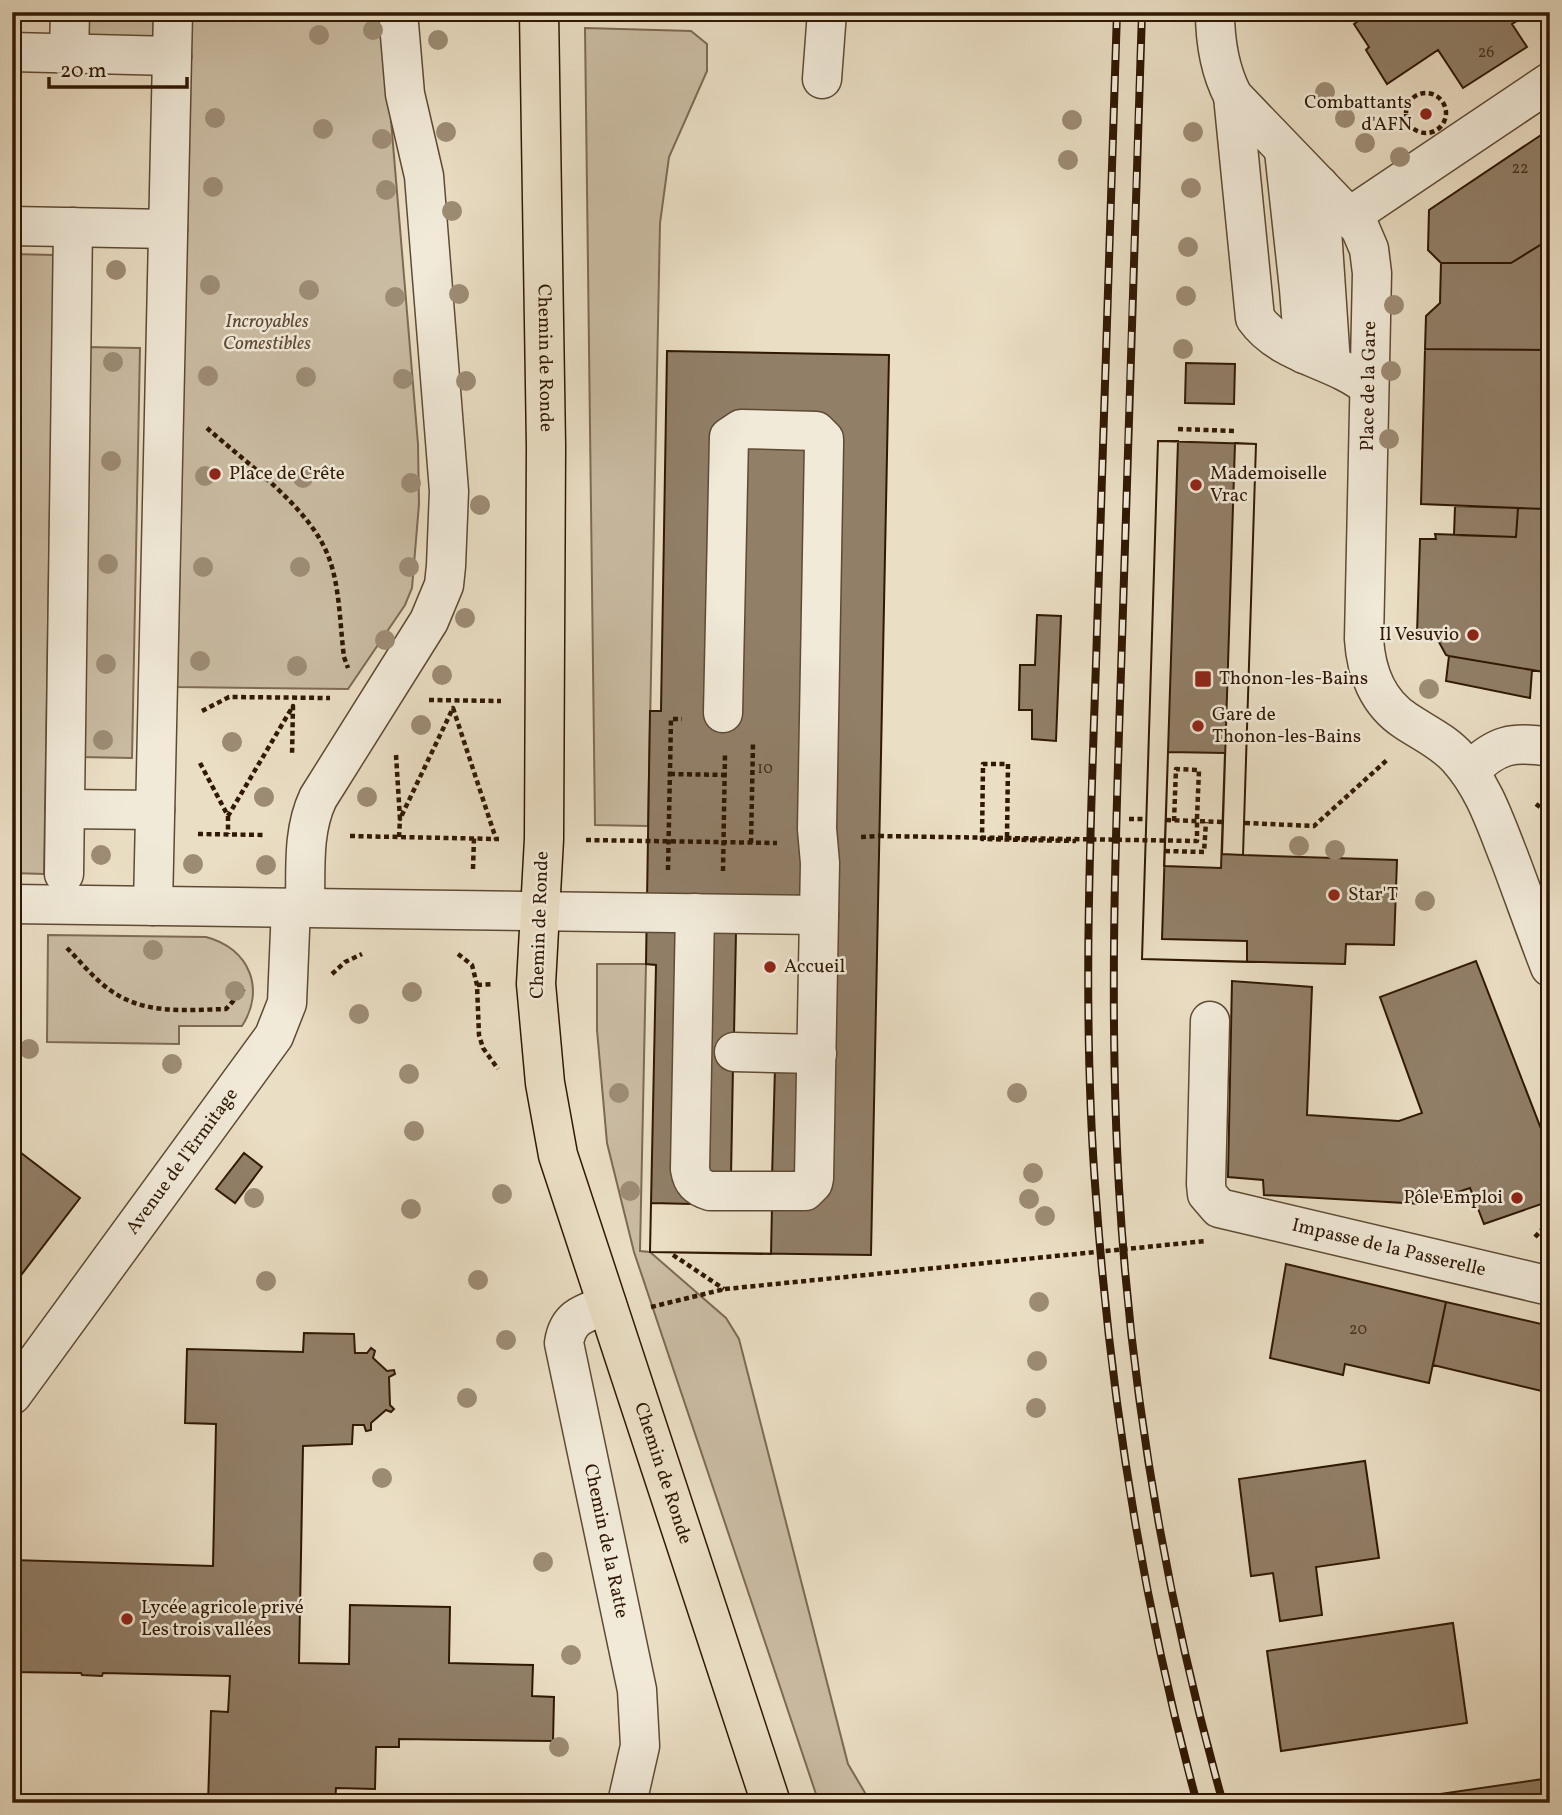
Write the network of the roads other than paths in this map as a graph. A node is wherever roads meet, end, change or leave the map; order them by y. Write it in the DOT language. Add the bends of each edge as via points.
graph roads {
  1 [pos="70,12"];
  2 [pos="173,12"];
  3 [pos="398,12"];
  4 [pos="539,12"];
  5 [pos="827,12"];
  6 [pos="1215,12"];
  7 [pos="12,52"];
  8 [pos="69,53"];
  9 [pos="172,56"];
  10 [pos="822,79"];
  11 [pos="1550,82"];
  12 [pos="1233,96"];
  13 [pos="1284,151"];
  14 [pos="1319,185"];
  15 [pos="1349,216"];
  16 [pos="12,226"];
  17 [pos="73,227"];
  18 [pos="168,229"];
  19 [pos="1317,359"];
  20 [pos="1369,387"];
  21 [pos="724,730"];
  22 [pos="1550,747"];
  23 [pos="1470,771"];
  24 [pos="65,809"];
  25 [pos="155,810"];
  26 [pos="64,889"];
  27 [pos="12,904"];
  28 [pos="153,906"];
  29 [pos="298,907"];
  30 [pos="538,910"];
  31 [pos="695,914"];
  32 [pos="819,915"];
  33 [pos="1550,968"];
  34 [pos="1210,1021"];
  35 [pos="734,1052"];
  36 [pos="817,1054"];
  37 [pos="1550,1286"];
  38 [pos="607,1305"];
  39 [pos="12,1395"];
  40 [pos="627,1803"];
  41 [pos="771,1803"];
  1 -- 8 [label="street"];
  2 -- 9 [label="street"];
  3 -- 29 [label="street" via="405,94 424,176 449,516 446,566 438,603 376,695 310,816"];
  4 -- 30 [label="main road, Chemin de Ronde" via="546,446 544,839"];
  5 -- 10 [label="street"];
  6 -- 12 [label="street, Place de la Gare" via="1223,76"];
  7 -- 8 [label="street"];
  8 -- 9 [label="street"];
  9 -- 18 [label="street"];
  11 -- 15 [label="street"];
  12 -- 13 [label="street, Place de la Gare"];
  12 -- 19 [label="street" via="1255,318 1274,340"];
  13 -- 14 [label="street, Place de la Gare"];
  13 -- 19 [label="street" via="1299,289"];
  14 -- 15 [label="street, Place de la Gare"];
  14 -- 19 [label="street"];
  15 -- 20 [label="street, Place de la Gare" via="1365,237 1371,260"];
  16 -- 17 [label="street"];
  17 -- 18 [label="street"];
  17 -- 24 [label="street"];
  18 -- 25 [label="street"];
  19 -- 20 [label="street" via="1353,374"];
  20 -- 23 [label="street, Place de la Gare" via="1365,658 1390,707 1439,741"];
  21 -- 32 [label="street" via="729,437 741,429 816,431 824,439"];
  22 -- 23 [label="street" via="1504,746"];
  23 -- 33 [label="street, Place de la Gare" via="1491,809"];
  24 -- 25 [label="street"];
  24 -- 26 [label="street"];
  25 -- 28 [label="street"];
  26 -- 27 [label="street"];
  26 -- 28 [label="street"];
  28 -- 29 [label="street"];
  29 -- 30 [label="street"];
  29 -- 39 [label="street, Avenue de l'Ermitage" via="287,1003 270,1042"];
  30 -- 31 [label="street"];
  30 -- 38 [label="main road, Chemin de Ronde" via="538,1022 550,1119"];
  31 -- 32 [label="street"];
  31 -- 36 [label="street" via="690,1170 696,1185 710,1191 800,1192 810,1188"];
  32 -- 36 [label="street"];
  34 -- 37 [label="street, Impasse de la Passerelle" via="1206,1184 1217,1227"];
  35 -- 36 [label="street"];
  38 -- 40 [label="street, Chemin de la Ratte" via="574,1320 564,1343 637,1690 640,1746"];
  38 -- 41 [label="main road, Chemin de Ronde"];
}
